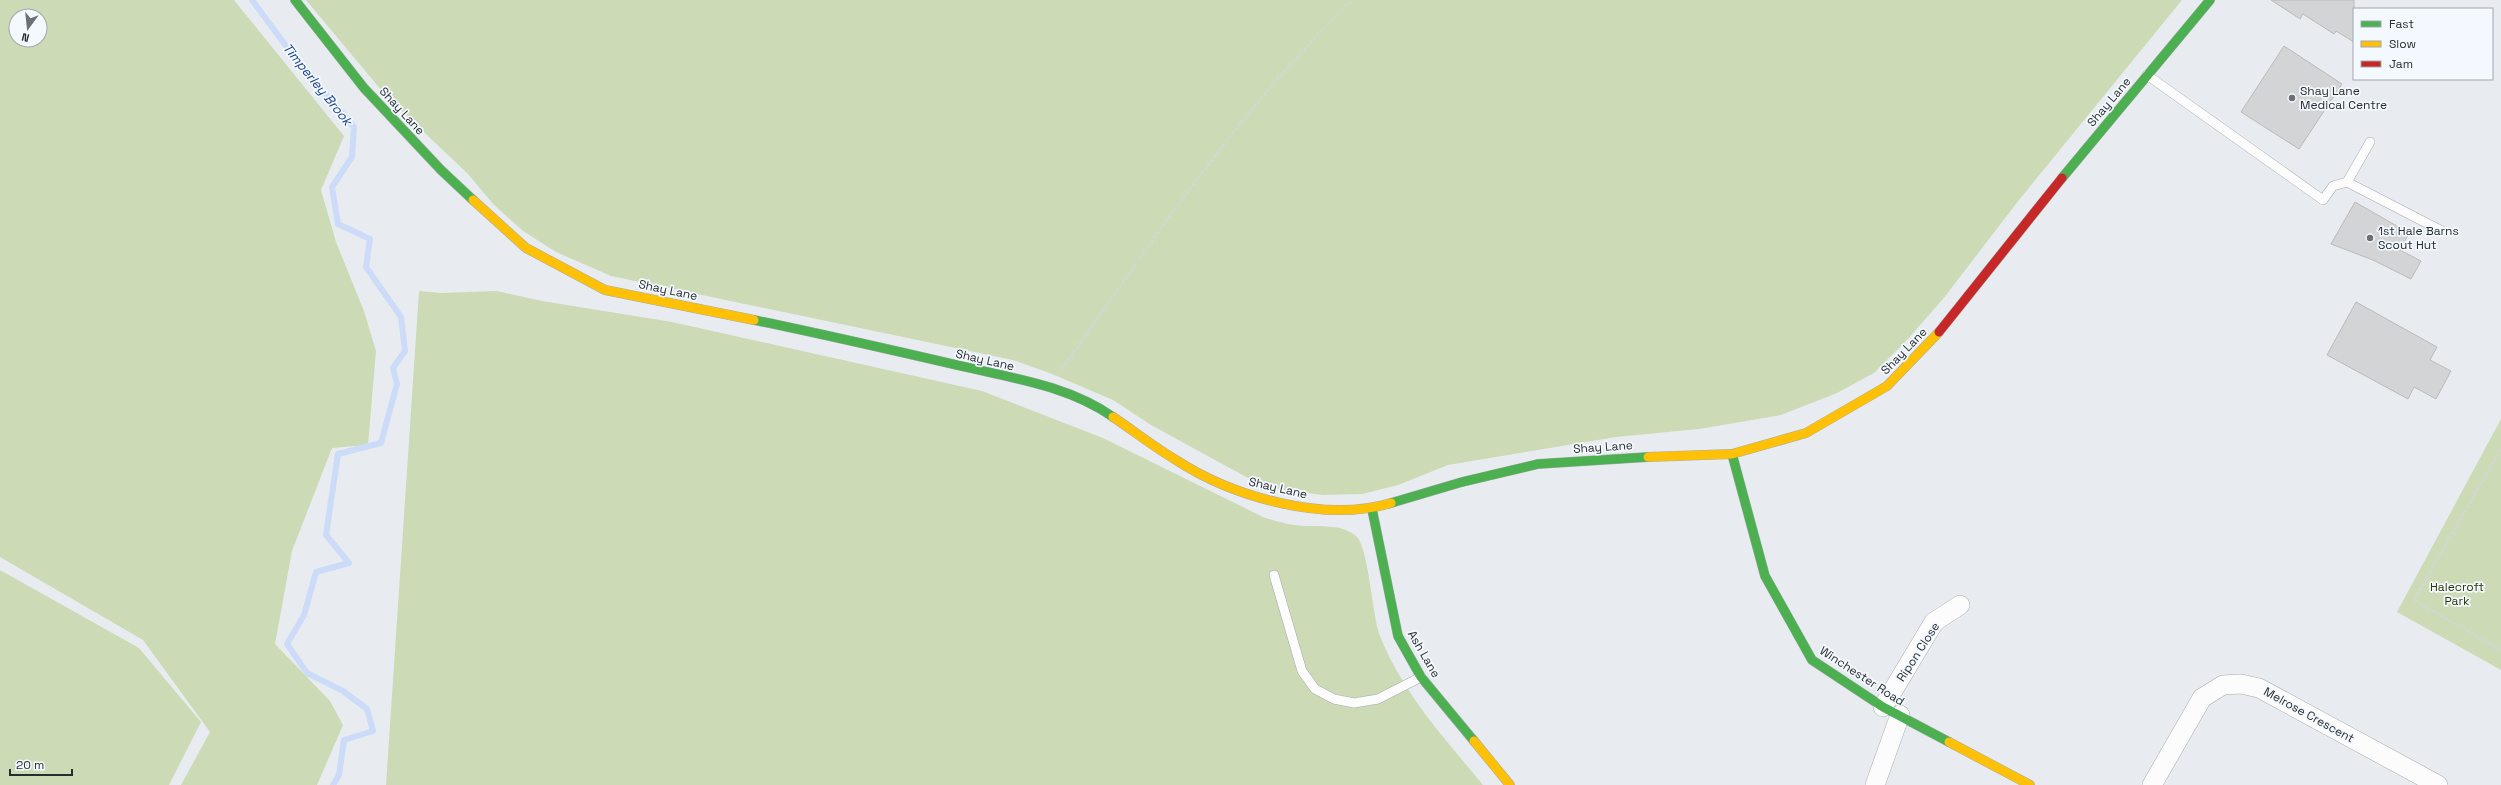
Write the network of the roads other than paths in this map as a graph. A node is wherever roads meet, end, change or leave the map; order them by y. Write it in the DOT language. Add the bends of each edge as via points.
graph roads {
  1 [pos="295,0"];
  2 [pos="2210,0"];
  3 [pos="2147,75"];
  4 [pos="2370,142"];
  5 [pos="2347,182"];
  6 [pos="2442,231"];
  7 [pos="1732,454"];
  8 [pos="1372,509"];
  9 [pos="1274,575"];
  10 [pos="1960,604"];
  11 [pos="1421,677"];
  12 [pos="1883,707"];
  13 [pos="1900,715"];
  14 [pos="1510,785"];
  15 [pos="1875,785"];
  16 [pos="2030,785"];
  17 [pos="2152,785"];
  18 [pos="2438,785"];
  1 -- 8 [label="street, Shay Lane" via="364,88 441,170 526,248 605,290 846,339 1050,387 1099,407 1177,461 1245,494 1321,511"];
  2 -- 3 [label="street, Shay Lane"];
  3 -- 5 [label="lane" via="2323,200 2332,186"];
  3 -- 7 [label="street, Shay Lane" via="1934,338 1887,386 1806,433"];
  4 -- 5 [label="lane"];
  5 -- 6 [label="lane"];
  7 -- 8 [label="street, Shay Lane" via="1609,458 1538,464 1462,482"];
  7 -- 12 [label="street, Winchester Road" via="1765,576 1812,660"];
  8 -- 11 [label="street, Ash Lane" via="1398,636"];
  9 -- 11 [label="lane" via="1302,671 1315,689 1334,699 1354,703 1378,699"];
  10 -- 12 [label="street, Ripon Close" via="1934,622"];
  11 -- 14 [label="street, Ash Lane"];
  12 -- 13 [label="street, Winchester Road"];
  13 -- 15 [label="street"];
  13 -- 16 [label="street, Winchester Road"];
  17 -- 18 [label="street, Melrose Crescent" via="2202,698 2223,685 2241,684 2259,688"];
}
